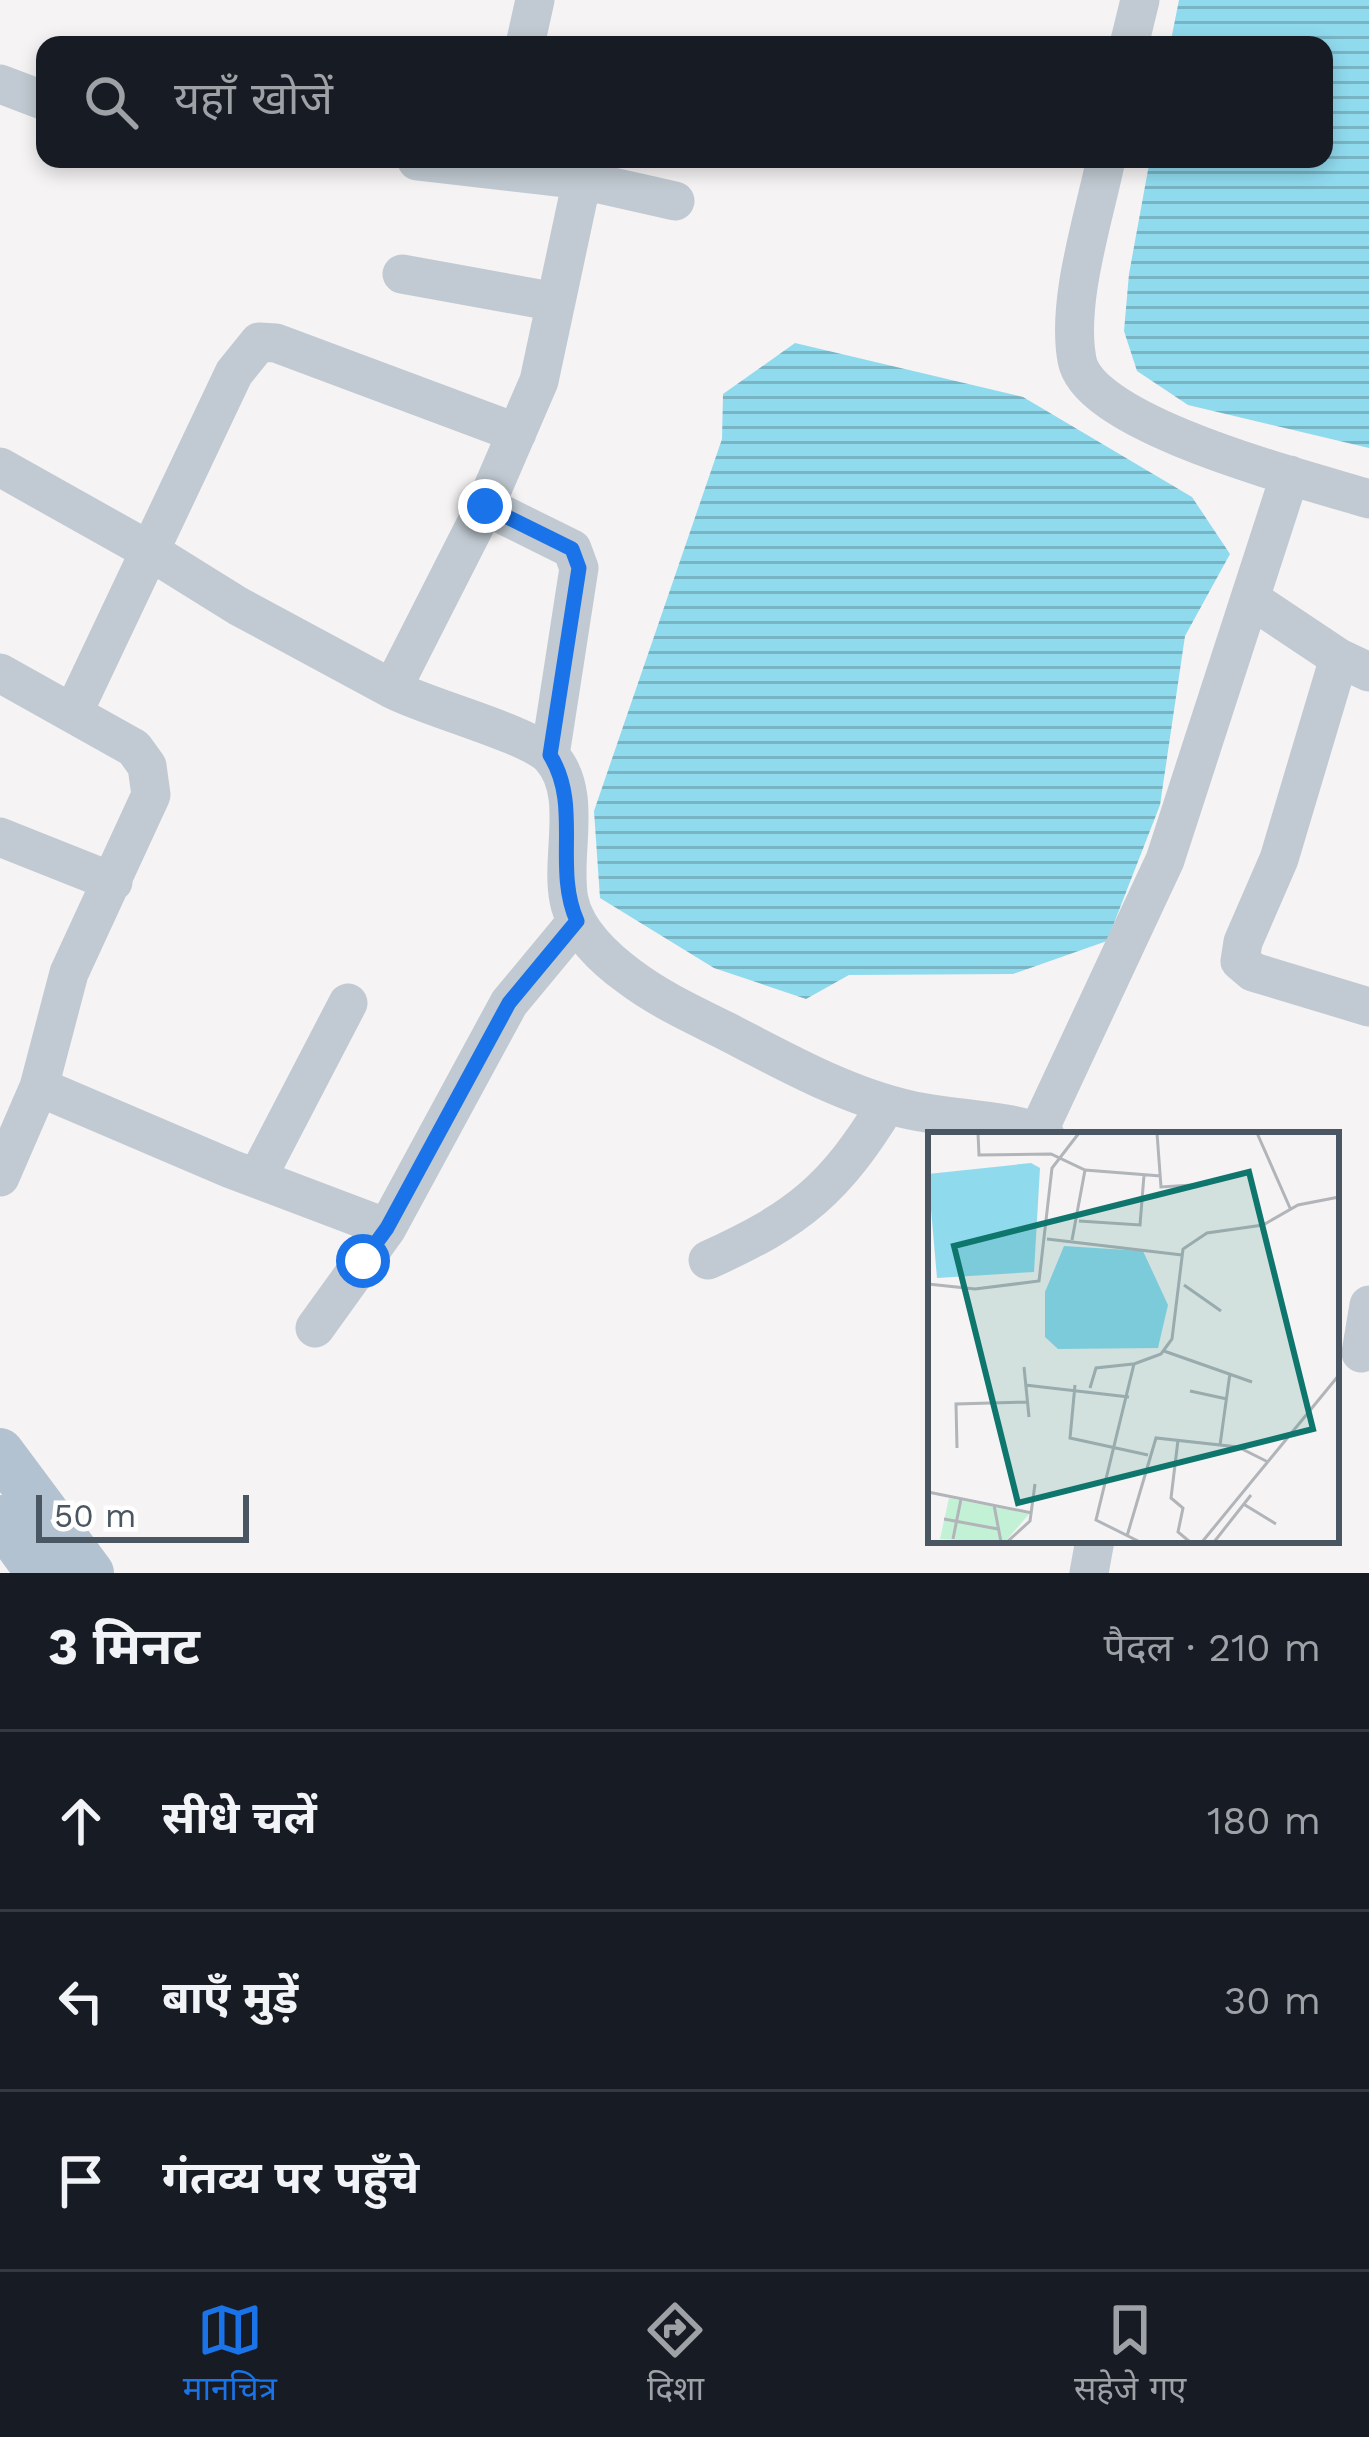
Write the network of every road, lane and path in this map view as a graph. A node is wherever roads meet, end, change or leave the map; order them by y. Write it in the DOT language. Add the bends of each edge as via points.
graph roads {
  1 [pos="536,0"];
  2 [pos="1140,0"];
  3 [pos="527,36"];
  4 [pos="1131,36"];
  5 [pos="0,84"];
  6 [pos="36,98"];
  7 [pos="514,168"];
  8 [pos="1104,168"];
  9 [pos="582,180"];
  10 [pos="675,201"];
  11 [pos="402,274"];
  12 [pos="556,302"];
  13 [pos="517,434"];
  14 [pos="0,467"];
  15 [pos="1290,476"];
  16 [pos="1369,499"];
  17 [pos="485,506"];
  18 [pos="148,550"];
  19 [pos="1252,600"];
  20 [pos="1354,665"];
  21 [pos="0,673"];
  22 [pos="392,689"];
  23 [pos="74,713"];
  24 [pos="550,755"];
  25 [pos="0,837"];
  26 [pos="113,882"];
  27 [pos="577,921"];
  28 [pos="348,1003"];
  29 [pos="1369,1007"];
  30 [pos="39,1087"];
  31 [pos="887,1104"];
  32 [pos="1036,1132"];
  33 [pos="1041,1132"];
  34 [pos="0,1177"];
  35 [pos="257,1178"];
  36 [pos="387,1228"];
  37 [pos="708,1260"];
  38 [pos="1369,1305"];
  39 [pos="315,1328"];
  40 [pos="1361,1353"];
  41 [pos="0,1452"];
  42 [pos="0,1519"];
  43 [pos="1094,1543"];
  44 [pos="40,1573"];
  45 [pos="90,1573"];
  46 [pos="1089,1573"];
  1 -- 3 [label="street"];
  2 -- 4 [label="street"];
  5 -- 6 [label="street"];
  7 -- 9 [label="street"];
  8 -- 15 [label="street" via="1074,330 1088,384 1141,421"];
  9 -- 10 [label="street"];
  9 -- 12 [label="street"];
  11 -- 12 [label="street"];
  12 -- 13 [label="street" via="539,381"];
  13 -- 17 [label="street"];
  13 -- 18 [label="street" via="259,342 234,373"];
  14 -- 18 [label="street"];
  15 -- 16 [label="street"];
  15 -- 19 [label="street"];
  17 -- 22 [label="street"];
  17 -- 24 [label="street" via="577,557"];
  18 -- 22 [label="street"];
  18 -- 23 [label="street"];
  19 -- 20 [label="street"];
  19 -- 33 [label="street" via="1165,860"];
  20 -- 29 [label="street" via="1240,961 1253,973"];
  21 -- 23 [label="street"];
  22 -- 24 [label="street"];
  23 -- 26 [label="street" via="134,748 151,776 151,795"];
  24 -- 27 [label="street" via="565,790 566,873"];
  25 -- 26 [label="street"];
  26 -- 30 [label="street" via="68,973"];
  27 -- 31 [label="street" via="630,977 758,1047"];
  27 -- 36 [label="street" via="509,1003"];
  28 -- 35 [label="street"];
  30 -- 34 [label="street"];
  30 -- 35 [label="street"];
  31 -- 32 [label="street"];
  31 -- 37 [label="street" via="829,1186 792,1217"];
  35 -- 36 [label="street"];
  36 -- 39 [label="street"];
  38 -- 40 [label="street"];
  41 -- 45 [label="main road"];
  42 -- 44 [label="main road"];
  43 -- 46 [label="street"];
}
